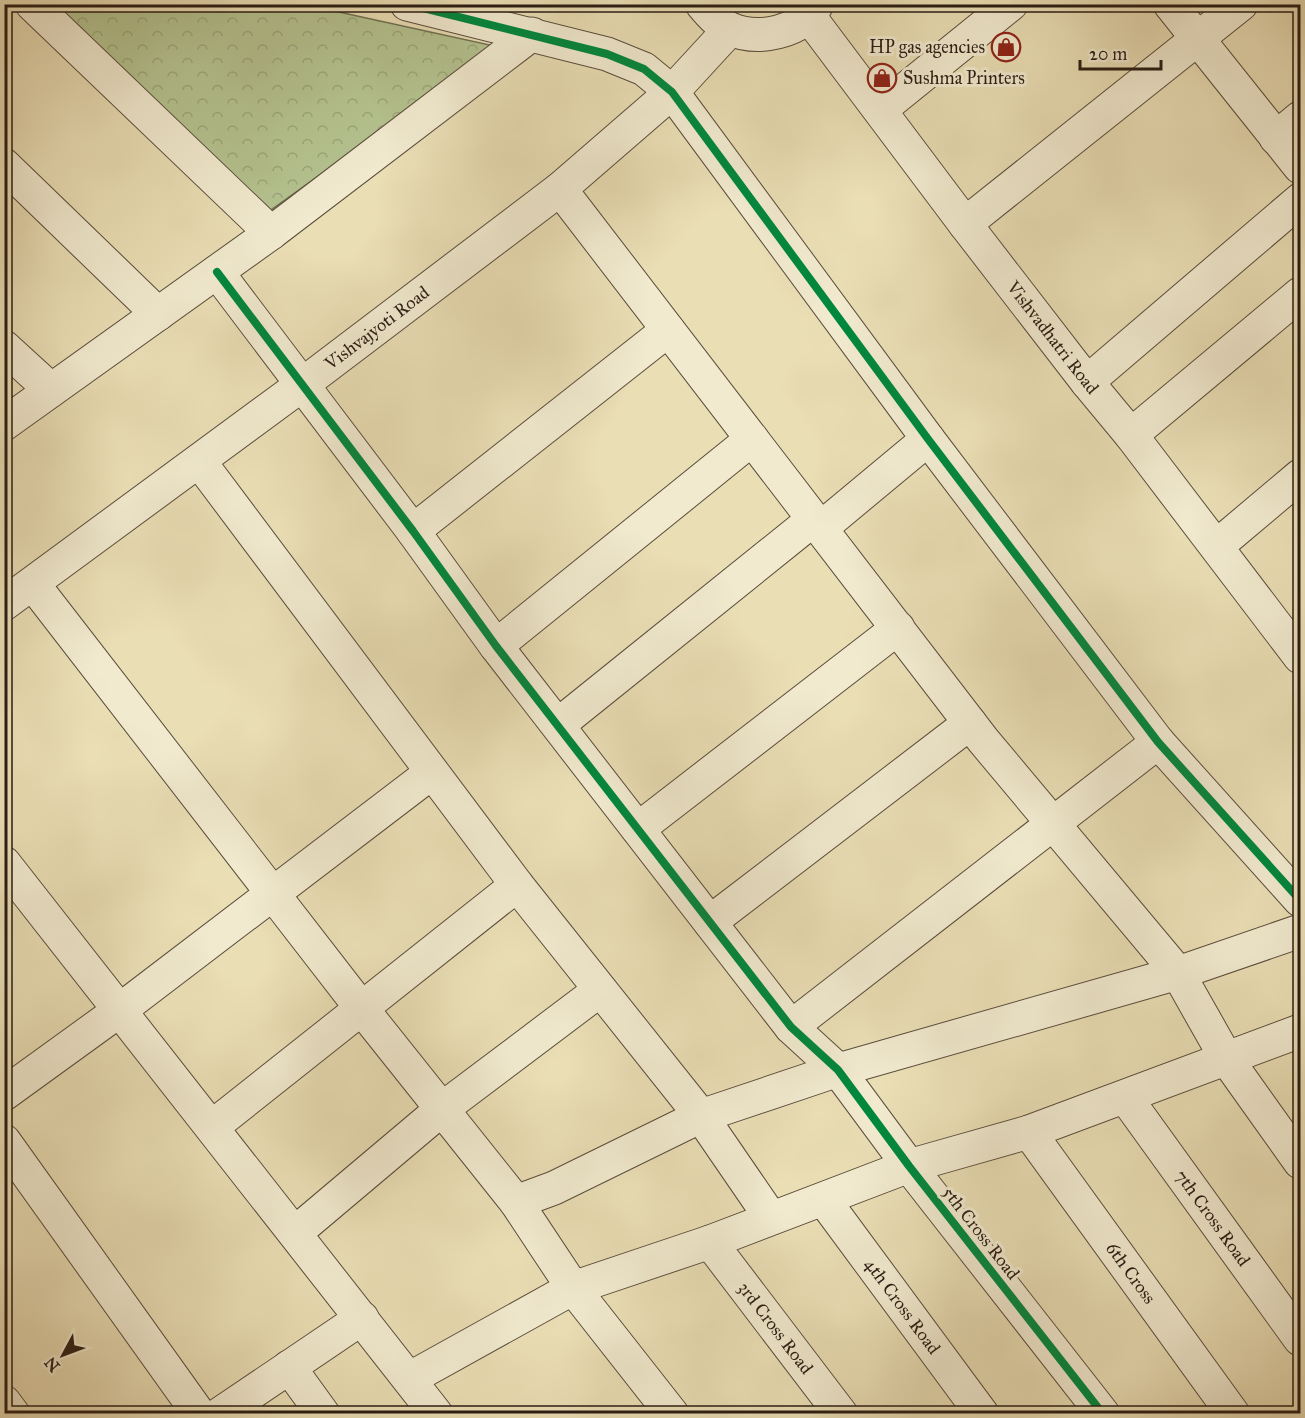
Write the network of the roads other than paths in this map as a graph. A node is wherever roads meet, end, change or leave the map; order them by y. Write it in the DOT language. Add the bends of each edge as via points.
graph roads {
  1 [pos="32,4"];
  2 [pos="407,4"];
  3 [pos="702,4"];
  4 [pos="1011,4"];
  5 [pos="1170,4"];
  6 [pos="1241,4"];
  7 [pos="812,10"];
  8 [pos="730,29"];
  9 [pos="532,34"];
  10 [pos="1198,39"];
  11 [pos="672,92"];
  12 [pos="880,110"];
  13 [pos="1288,128"];
  14 [pos="4,165"];
  15 [pos="1300,167"];
  16 [pos="560,189"];
  17 [pos="1300,200"];
  18 [pos="965,224"];
  19 [pos="271,233"];
  20 [pos="217,272"];
  21 [pos="1300,294"];
  22 [pos="158,314"];
  23 [pos="668,330"];
  24 [pos="4,346"];
  25 [pos="1087,382"];
  26 [pos="303,384"];
  27 [pos="51,390"];
  28 [pos="4,424"];
  29 [pos="1131,435"];
  30 [pos="752,439"];
  31 [pos="928,439"];
  32 [pos="200,461"];
  33 [pos="1300,476"];
  34 [pos="817,524"];
  35 [pos="413,531"];
  36 [pos="1217,546"];
  37 [pos="33,584"];
  38 [pos="4,604"];
  39 [pos="897,628"];
  40 [pos="496,646"];
  41 [pos="1300,655"];
  42 [pos="970,723"];
  43 [pos="558,725"];
  44 [pos="1158,742"];
  45 [pos="431,773"];
  46 [pos="1053,826"];
  47 [pos="638,829"];
  48 [pos="4,863"];
  49 [pos="517,885"];
  50 [pos="273,894"];
  51 [pos="1300,900"];
  52 [pos="710,922"];
  53 [pos="1300,931"];
  54 [pos="1178,974"];
  55 [pos="600,990"];
  56 [pos="362,1009"];
  57 [pos="120,1010"];
  58 [pos="791,1027"];
  59 [pos="1300,1031"];
  60 [pos="1226,1058"];
  61 [pos="838,1070"];
  62 [pos="4,1094"];
  63 [pos="1126,1098"];
  64 [pos="442,1109"];
  65 [pos="701,1116"];
  66 [pos="212,1127"];
  67 [pos="1029,1132"];
  68 [pos="4,1141"];
  69 [pos="1300,1162"];
  70 [pos="909,1166"];
  71 [pos="824,1200"];
  72 [pos="516,1202"];
  73 [pos="771,1218"];
  74 [pos="295,1233"];
  75 [pos="710,1242"];
  76 [pos="573,1288"];
  77 [pos="362,1318"];
  78 [pos="1300,1339"];
  79 [pos="289,1367"];
  80 [pos="409,1379"];
  81 [pos="4,1402"];
  82 [pos="13,1413"];
  83 [pos="199,1413"];
  84 [pos="220,1413"];
  85 [pos="323,1413"];
  86 [pos="436,1413"];
  87 [pos="672,1413"];
  88 [pos="841,1413"];
  89 [pos="982,1413"];
  90 [pos="1103,1413"];
  91 [pos="1233,1413"];
  1 -- 19 [label="street"];
  2 -- 9 [label="street"];
  3 -- 8 [label="street"];
  4 -- 12 [label="street"];
  5 -- 10 [label="street"];
  6 -- 10 [label="street"];
  7 -- 8 [label="street" via="797,24 776,33 753,35"];
  7 -- 12 [label="street, Vishvadhatri Road"];
  8 -- 11 [label="street, Vishvajyoti Road"];
  9 -- 11 [label="street" via="607,54 644,69"];
  9 -- 19 [label="street"];
  10 -- 13 [label="street"];
  10 -- 18 [label="street"];
  11 -- 16 [label="street, Vishvajyoti Road"];
  11 -- 31 [label="street"];
  12 -- 18 [label="street, Vishvadhatri Road"];
  13 -- 15 [label="street"];
  14 -- 22 [label="street"];
  16 -- 23 [label="street"];
  16 -- 26 [label="street, Vishvajyoti Road"];
  17 -- 25 [label="street"];
  18 -- 25 [label="street, Vishvadhatri Road"];
  19 -- 20 [label="street"];
  20 -- 22 [label="street"];
  20 -- 26 [label="street, 5th Cross Road"];
  21 -- 29 [label="street"];
  22 -- 27 [label="street"];
  23 -- 30 [label="street"];
  23 -- 35 [label="street"];
  24 -- 27 [label="street"];
  25 -- 29 [label="street, Vishvadhatri Road"];
  26 -- 32 [label="street, Vishvajyoti Road"];
  26 -- 35 [label="street, 5th Cross Road"];
  27 -- 28 [label="street"];
  29 -- 36 [label="street, Vishvadhatri Road"];
  30 -- 34 [label="street"];
  30 -- 40 [label="street"];
  31 -- 34 [label="street"];
  31 -- 44 [label="street"];
  32 -- 37 [label="street, Vishvajyoti Road"];
  32 -- 45 [label="street"];
  33 -- 36 [label="street"];
  34 -- 39 [label="street"];
  34 -- 43 [label="street"];
  35 -- 40 [label="street, 5th Cross Road"];
  36 -- 41 [label="street, Vishvadhatri Road"];
  37 -- 38 [label="street, Vishvajyoti Road"];
  37 -- 50 [label="street"];
  39 -- 42 [label="street"];
  39 -- 47 [label="street"];
  40 -- 43 [label="street, 5th Cross Road"];
  42 -- 46 [label="street"];
  42 -- 52 [label="street"];
  43 -- 47 [label="street, 5th Cross Road"];
  44 -- 46 [label="street"];
  44 -- 51 [label="street"];
  45 -- 49 [label="street"];
  45 -- 50 [label="street"];
  46 -- 54 [label="street"];
  46 -- 58 [label="street"];
  47 -- 52 [label="street, 5th Cross Road"];
  48 -- 57 [label="street"];
  49 -- 55 [label="street"];
  49 -- 56 [label="street"];
  50 -- 56 [label="street"];
  50 -- 57 [label="street"];
  52 -- 58 [label="street, 5th Cross Road"];
  53 -- 54 [label="street"];
  54 -- 60 [label="street"];
  54 -- 61 [label="street"];
  55 -- 64 [label="street"];
  55 -- 65 [label="street"];
  56 -- 64 [label="street"];
  56 -- 66 [label="street"];
  57 -- 62 [label="street"];
  57 -- 66 [label="street"];
  58 -- 61 [label="street, 5th Cross Road"];
  59 -- 60 [label="street"];
  60 -- 63 [label="street"];
  60 -- 69 [label="street"];
  61 -- 65 [label="street"];
  61 -- 70 [label="street, 5th Cross Road"];
  63 -- 67 [label="street"];
  63 -- 78 [label="street, 7th Cross Road"];
  64 -- 72 [label="street"];
  64 -- 74 [label="street"];
  65 -- 72 [label="street" via="554,1188"];
  65 -- 73 [label="street"];
  66 -- 74 [label="street"];
  67 -- 70 [label="street"];
  67 -- 91 [label="street, 6th Cross"];
  68 -- 83 [label="street"];
  70 -- 71 [label="street"];
  70 -- 90 [label="street, 5th Cross Road"];
  71 -- 73 [label="street"];
  71 -- 89 [label="street, 4th Cross Road"];
  72 -- 76 [label="street"];
  73 -- 75 [label="street"];
  74 -- 77 [label="street"];
  75 -- 76 [label="street"];
  75 -- 88 [label="street, 3rd Cross Road"];
  76 -- 80 [label="street"];
  76 -- 87 [label="street"];
  77 -- 79 [label="street"];
  77 -- 80 [label="street"];
  79 -- 84 [label="street"];
  79 -- 85 [label="street"];
  80 -- 86 [label="street"];
  81 -- 82 [label="street"];
}
